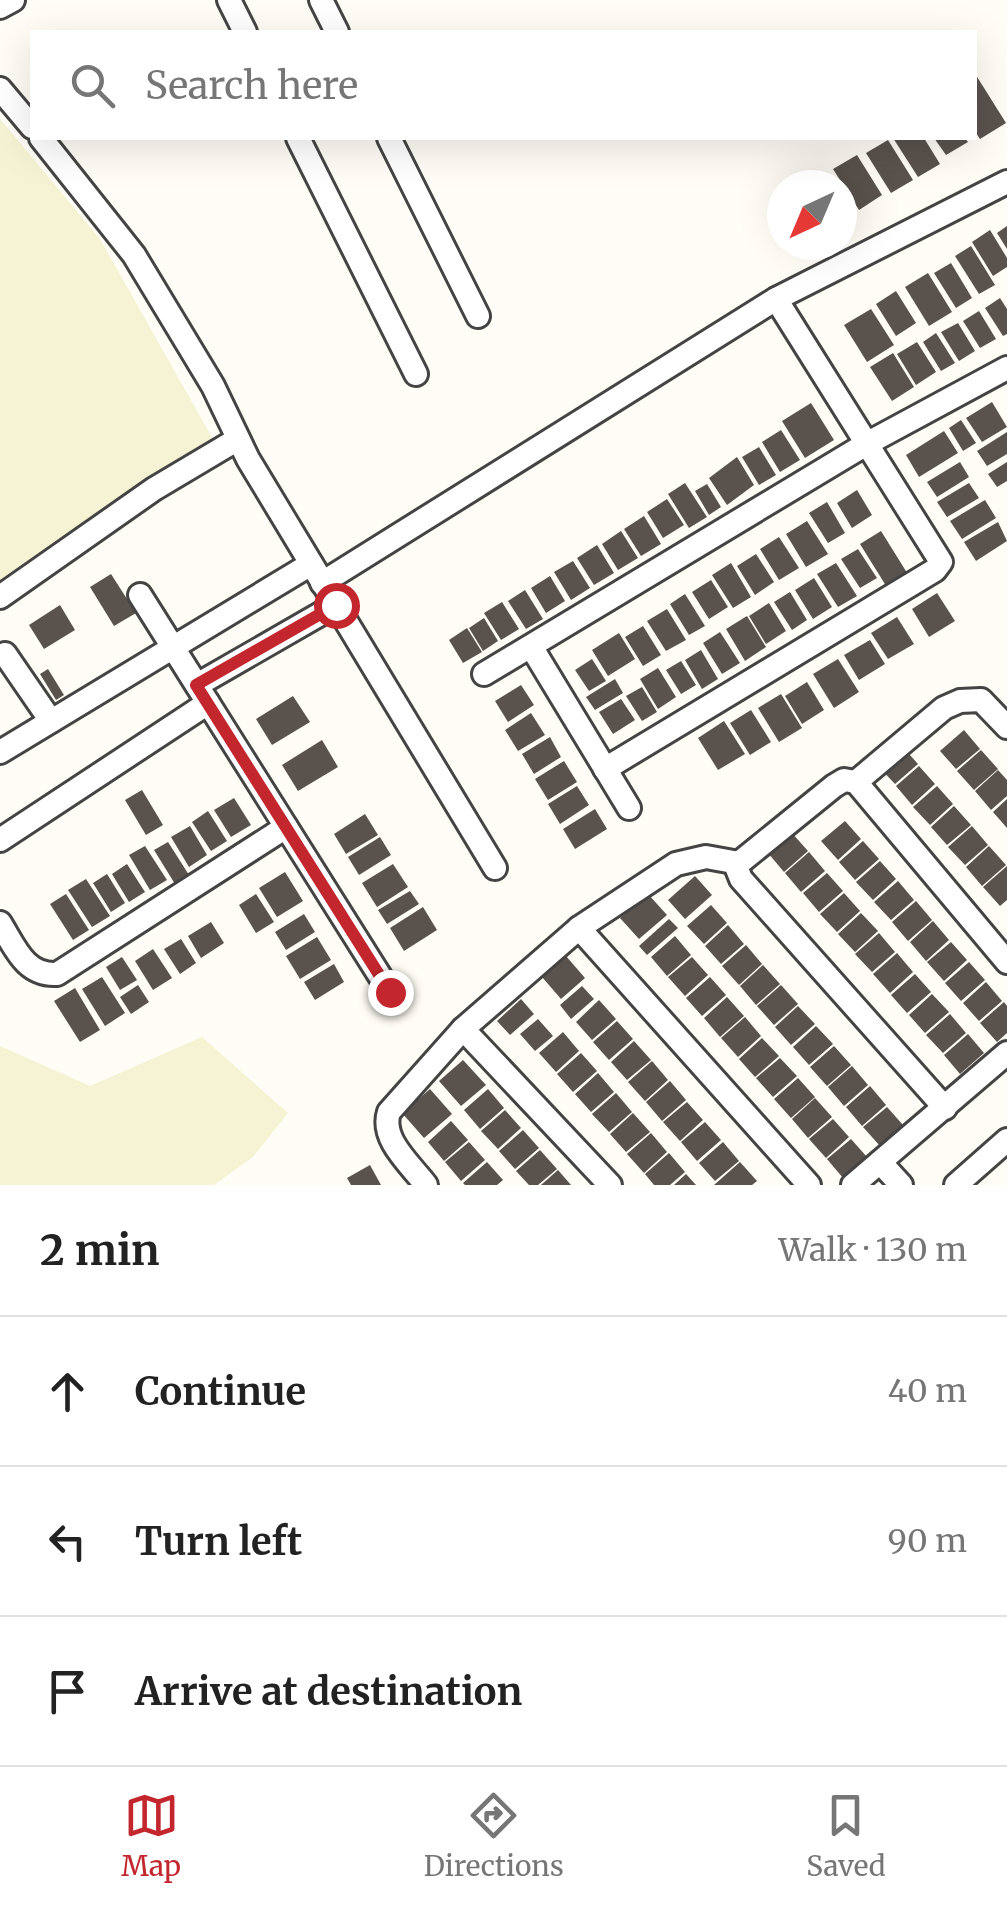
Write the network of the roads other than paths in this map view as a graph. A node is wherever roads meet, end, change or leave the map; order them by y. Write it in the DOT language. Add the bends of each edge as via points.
graph roads {
  1 [pos="13,0"];
  2 [pos="229,0"];
  3 [pos="321,0"];
  4 [pos="0,7"];
  5 [pos="244,30"];
  6 [pos="336,30"];
  7 [pos="0,89"];
  8 [pos="30,126"];
  9 [pos="43,140"];
  10 [pos="299,140"];
  11 [pos="390,140"];
  12 [pos="1007,182"];
  13 [pos="776,298"];
  14 [pos="478,316"];
  15 [pos="1007,369"];
  16 [pos="416,374"];
  17 [pos="238,439"];
  18 [pos="868,442"];
  19 [pos="317,573"];
  20 [pos="140,595"];
  21 [pos="0,597"];
  22 [pos="336,605"];
  23 [pos="173,648"];
  24 [pos="532,648"];
  25 [pos="5,654"];
  26 [pos="484,674"];
  27 [pos="202,694"];
  28 [pos="51,722"];
  29 [pos="1007,728"];
  30 [pos="0,752"];
  31 [pos="605,769"];
  32 [pos="856,782"];
  33 [pos="628,808"];
  34 [pos="286,827"];
  35 [pos="0,840"];
  36 [pos="738,864"];
  37 [pos="495,868"];
  38 [pos="0,923"];
  39 [pos="579,928"];
  40 [pos="1007,962"];
  41 [pos="390,992"];
  42 [pos="464,1029"];
  43 [pos="1007,1053"];
  44 [pos="945,1108"];
  45 [pos="1007,1140"];
  46 [pos="880,1162"];
  47 [pos="426,1185"];
  48 [pos="610,1185"];
  49 [pos="808,1185"];
  50 [pos="853,1185"];
  51 [pos="901,1185"];
  52 [pos="956,1185"];
  1 -- 4 [label="street"];
  2 -- 5 [label="street"];
  3 -- 6 [label="street"];
  7 -- 8 [label="street"];
  9 -- 17 [label="street" via="134,255"];
  10 -- 16 [label="street"];
  11 -- 14 [label="street"];
  12 -- 13 [label="street"];
  13 -- 18 [label="street"];
  13 -- 19 [label="street"];
  15 -- 18 [label="street"];
  17 -- 19 [label="street"];
  17 -- 21 [label="street"];
  18 -- 24 [label="street"];
  18 -- 31 [label="street" via="940,565"];
  19 -- 22 [label="street"];
  19 -- 23 [label="street"];
  20 -- 23 [label="street"];
  22 -- 27 [label="street"];
  22 -- 37 [label="street"];
  23 -- 27 [label="street"];
  23 -- 28 [label="street"];
  24 -- 26 [label="street"];
  24 -- 31 [label="street"];
  25 -- 28 [label="street"];
  27 -- 34 [label="street"];
  27 -- 35 [label="street"];
  28 -- 30 [label="street"];
  29 -- 32 [label="street" via="981,700 960,701"];
  31 -- 33 [label="street"];
  32 -- 36 [label="street" via="834,786"];
  32 -- 40 [label="street"];
  34 -- 38 [label="street" via="58,974 27,966"];
  34 -- 41 [label="street"];
  36 -- 39 [label="street" via="706,857 676,864"];
  36 -- 44 [label="street" via="736,874"];
  39 -- 42 [label="street"];
  39 -- 49 [label="street"];
  42 -- 47 [label="street" via="386,1120 386,1133"];
  42 -- 48 [label="street"];
  43 -- 44 [label="street"];
  44 -- 46 [label="street"];
  45 -- 52 [label="street"];
  46 -- 50 [label="street"];
  46 -- 51 [label="street"];
}
